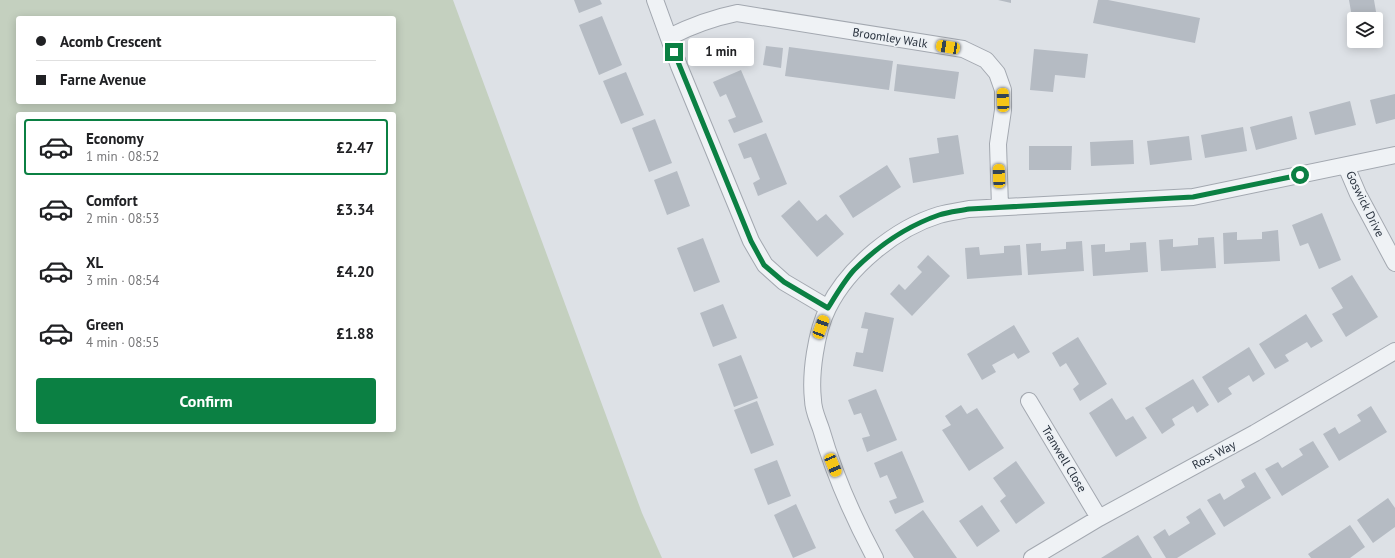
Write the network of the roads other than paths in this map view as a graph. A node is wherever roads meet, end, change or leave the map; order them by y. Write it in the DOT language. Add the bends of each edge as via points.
graph roads {
  1 [pos="655,0"];
  2 [pos="669,37"];
  3 [pos="1395,155"];
  4 [pos="1346,166"];
  5 [pos="1000,207"];
  6 [pos="1395,263"];
  7 [pos="828,308"];
  8 [pos="1395,351"];
  9 [pos="1029,401"];
  10 [pos="1099,518"];
  11 [pos="875,558"];
  12 [pos="1032,558"];
  1 -- 2 [label="street"];
  2 -- 5 [label="street, Broomley Walk" via="717,17 737,13 963,49 986,60 997,73 1003,90 998,144"];
  2 -- 7 [label="street" via="751,241 764,265 784,282"];
  3 -- 4 [label="street"];
  4 -- 5 [label="street" via="1193,197"];
  4 -- 6 [label="street, Goswick Drive"];
  5 -- 7 [label="street" via="940,214 910,227 880,246 854,271"];
  7 -- 11 [label="street" via="821,327 814,364 813,401 830,459 858,527"];
  8 -- 10 [label="street, Ross Way" via="1255,433"];
  9 -- 10 [label="street, Tranwell Close"];
  10 -- 12 [label="street, Ross Way"];
}
